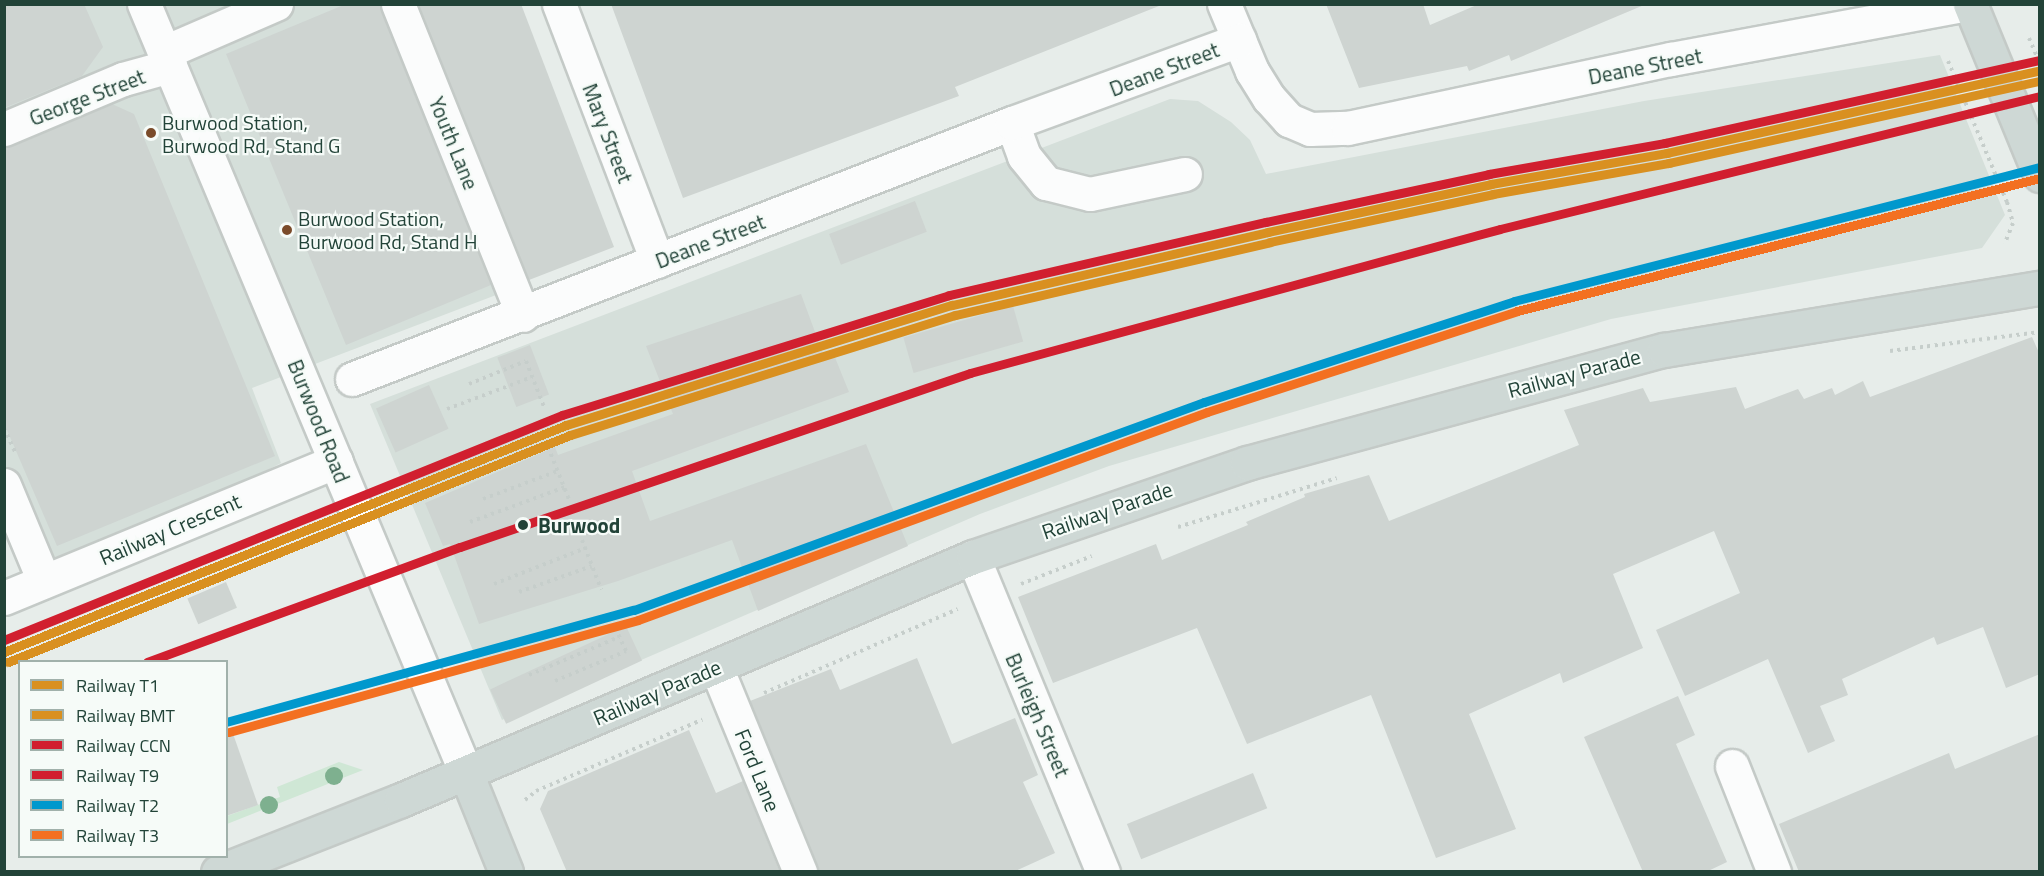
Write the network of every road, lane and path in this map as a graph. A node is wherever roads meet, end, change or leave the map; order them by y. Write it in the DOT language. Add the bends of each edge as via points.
graph roads {
  1 [pos="144,4"];
  2 [pos="276,4"];
  3 [pos="398,4"];
  4 [pos="559,4"];
  5 [pos="1224,4"];
  6 [pos="1972,11"];
  7 [pos="2029,38"];
  8 [pos="1239,40"];
  9 [pos="167,59"];
  10 [pos="1948,61"];
  11 [pos="2040,64"];
  12 [pos="1012,123"];
  13 [pos="4,129"];
  14 [pos="1185,174"];
  15 [pos="2040,175"];
  16 [pos="2005,243"];
  17 [pos="657,261"];
  18 [pos="2040,288"];
  19 [pos="523,315"];
  20 [pos="2040,332"];
  21 [pos="1887,352"];
  22 [pos="532,377"];
  23 [pos="352,379"];
  24 [pos="469,384"];
  25 [pos="544,407"];
  26 [pos="447,409"];
  27 [pos="548,447"];
  28 [pos="336,461"];
  29 [pos="558,471"];
  30 [pos="1341,477"];
  31 [pos="4,485"];
  32 [pos="565,487"];
  33 [pos="483,499"];
  34 [pos="570,502"];
  35 [pos="470,522"];
  36 [pos="1172,529"];
  37 [pos="582,540"];
  38 [pos="586,548"];
  39 [pos="1095,555"];
  40 [pos="973,558"];
  41 [pos="592,566"];
  42 [pos="45,581"];
  43 [pos="494,584"];
  44 [pos="601,589"];
  45 [pos="519,592"];
  46 [pos="4,597"];
  47 [pos="989,597"];
  48 [pos="614,626"];
  49 [pos="619,637"];
  50 [pos="716,667"];
  51 [pos="529,675"];
  52 [pos="555,681"];
  53 [pos="732,707"];
  54 [pos="1732,766"];
  55 [pos="466,773"];
  56 [pos="525,800"];
  57 [pos="218,872"];
  58 [pos="506,872"];
  59 [pos="800,872"];
  60 [pos="1103,872"];
  61 [pos="1774,872"];
  1 -- 9 [label="street, Burwood Road"];
  2 -- 9 [label="street, George Street"];
  3 -- 19 [label="street, Youth Lane"];
  4 -- 17 [label="street, Mary Street"];
  5 -- 8 [label="street"];
  6 -- 8 [label="street, Deane Street" via="1671,59 1348,128 1310,129 1289,120 1252,71"];
  6 -- 15 [label="main road"];
  7 -- 11 [label="path"];
  8 -- 12 [label="street, Deane Street"];
  9 -- 13 [label="street, George Street"];
  9 -- 28 [label="street, Burwood Road"];
  10 -- 16 [label="path" via="2010,213 2013,224"];
  12 -- 14 [label="street" via="1024,156 1046,183 1090,194"];
  12 -- 17 [label="street, Deane Street"];
  17 -- 19 [label="street, Deane Street"];
  18 -- 40 [label="main road, Railway Parade" via="1608,362 1247,463"];
  19 -- 23 [label="street, Deane Street"];
  20 -- 21 [label="path"];
  22 -- 24 [label="path" via="525,361"];
  22 -- 25 [label="path"];
  22 -- 26 [label="path"];
  27 -- 29 [label="path"];
  28 -- 42 [label="street, Railway Crescent"];
  28 -- 55 [label="street, Burwood Road"];
  29 -- 32 [label="path"];
  29 -- 33 [label="path"];
  30 -- 36 [label="path"];
  31 -- 42 [label="street"];
  32 -- 34 [label="path"];
  32 -- 35 [label="path"];
  37 -- 38 [label="path"];
  38 -- 41 [label="path"];
  38 -- 43 [label="path"];
  39 -- 47 [label="path"];
  40 -- 47 [label="street, Burleigh Street"];
  40 -- 50 [label="main road, Railway Parade"];
  41 -- 44 [label="path"];
  41 -- 45 [label="path"];
  42 -- 46 [label="street, Railway Crescent"];
  47 -- 53 [label="path"];
  47 -- 60 [label="street, Burleigh Street"];
  48 -- 49 [label="path"];
  49 -- 51 [label="path"];
  49 -- 52 [label="path" via="626,651"];
  50 -- 53 [label="street, Ford Lane"];
  50 -- 55 [label="main road, Railway Parade"];
  53 -- 56 [label="path" via="536,791"];
  53 -- 59 [label="street, Ford Lane"];
  54 -- 61 [label="street"];
  55 -- 57 [label="main road, Railway Parade"];
  55 -- 58 [label="main road, Burwood Road"];
}
